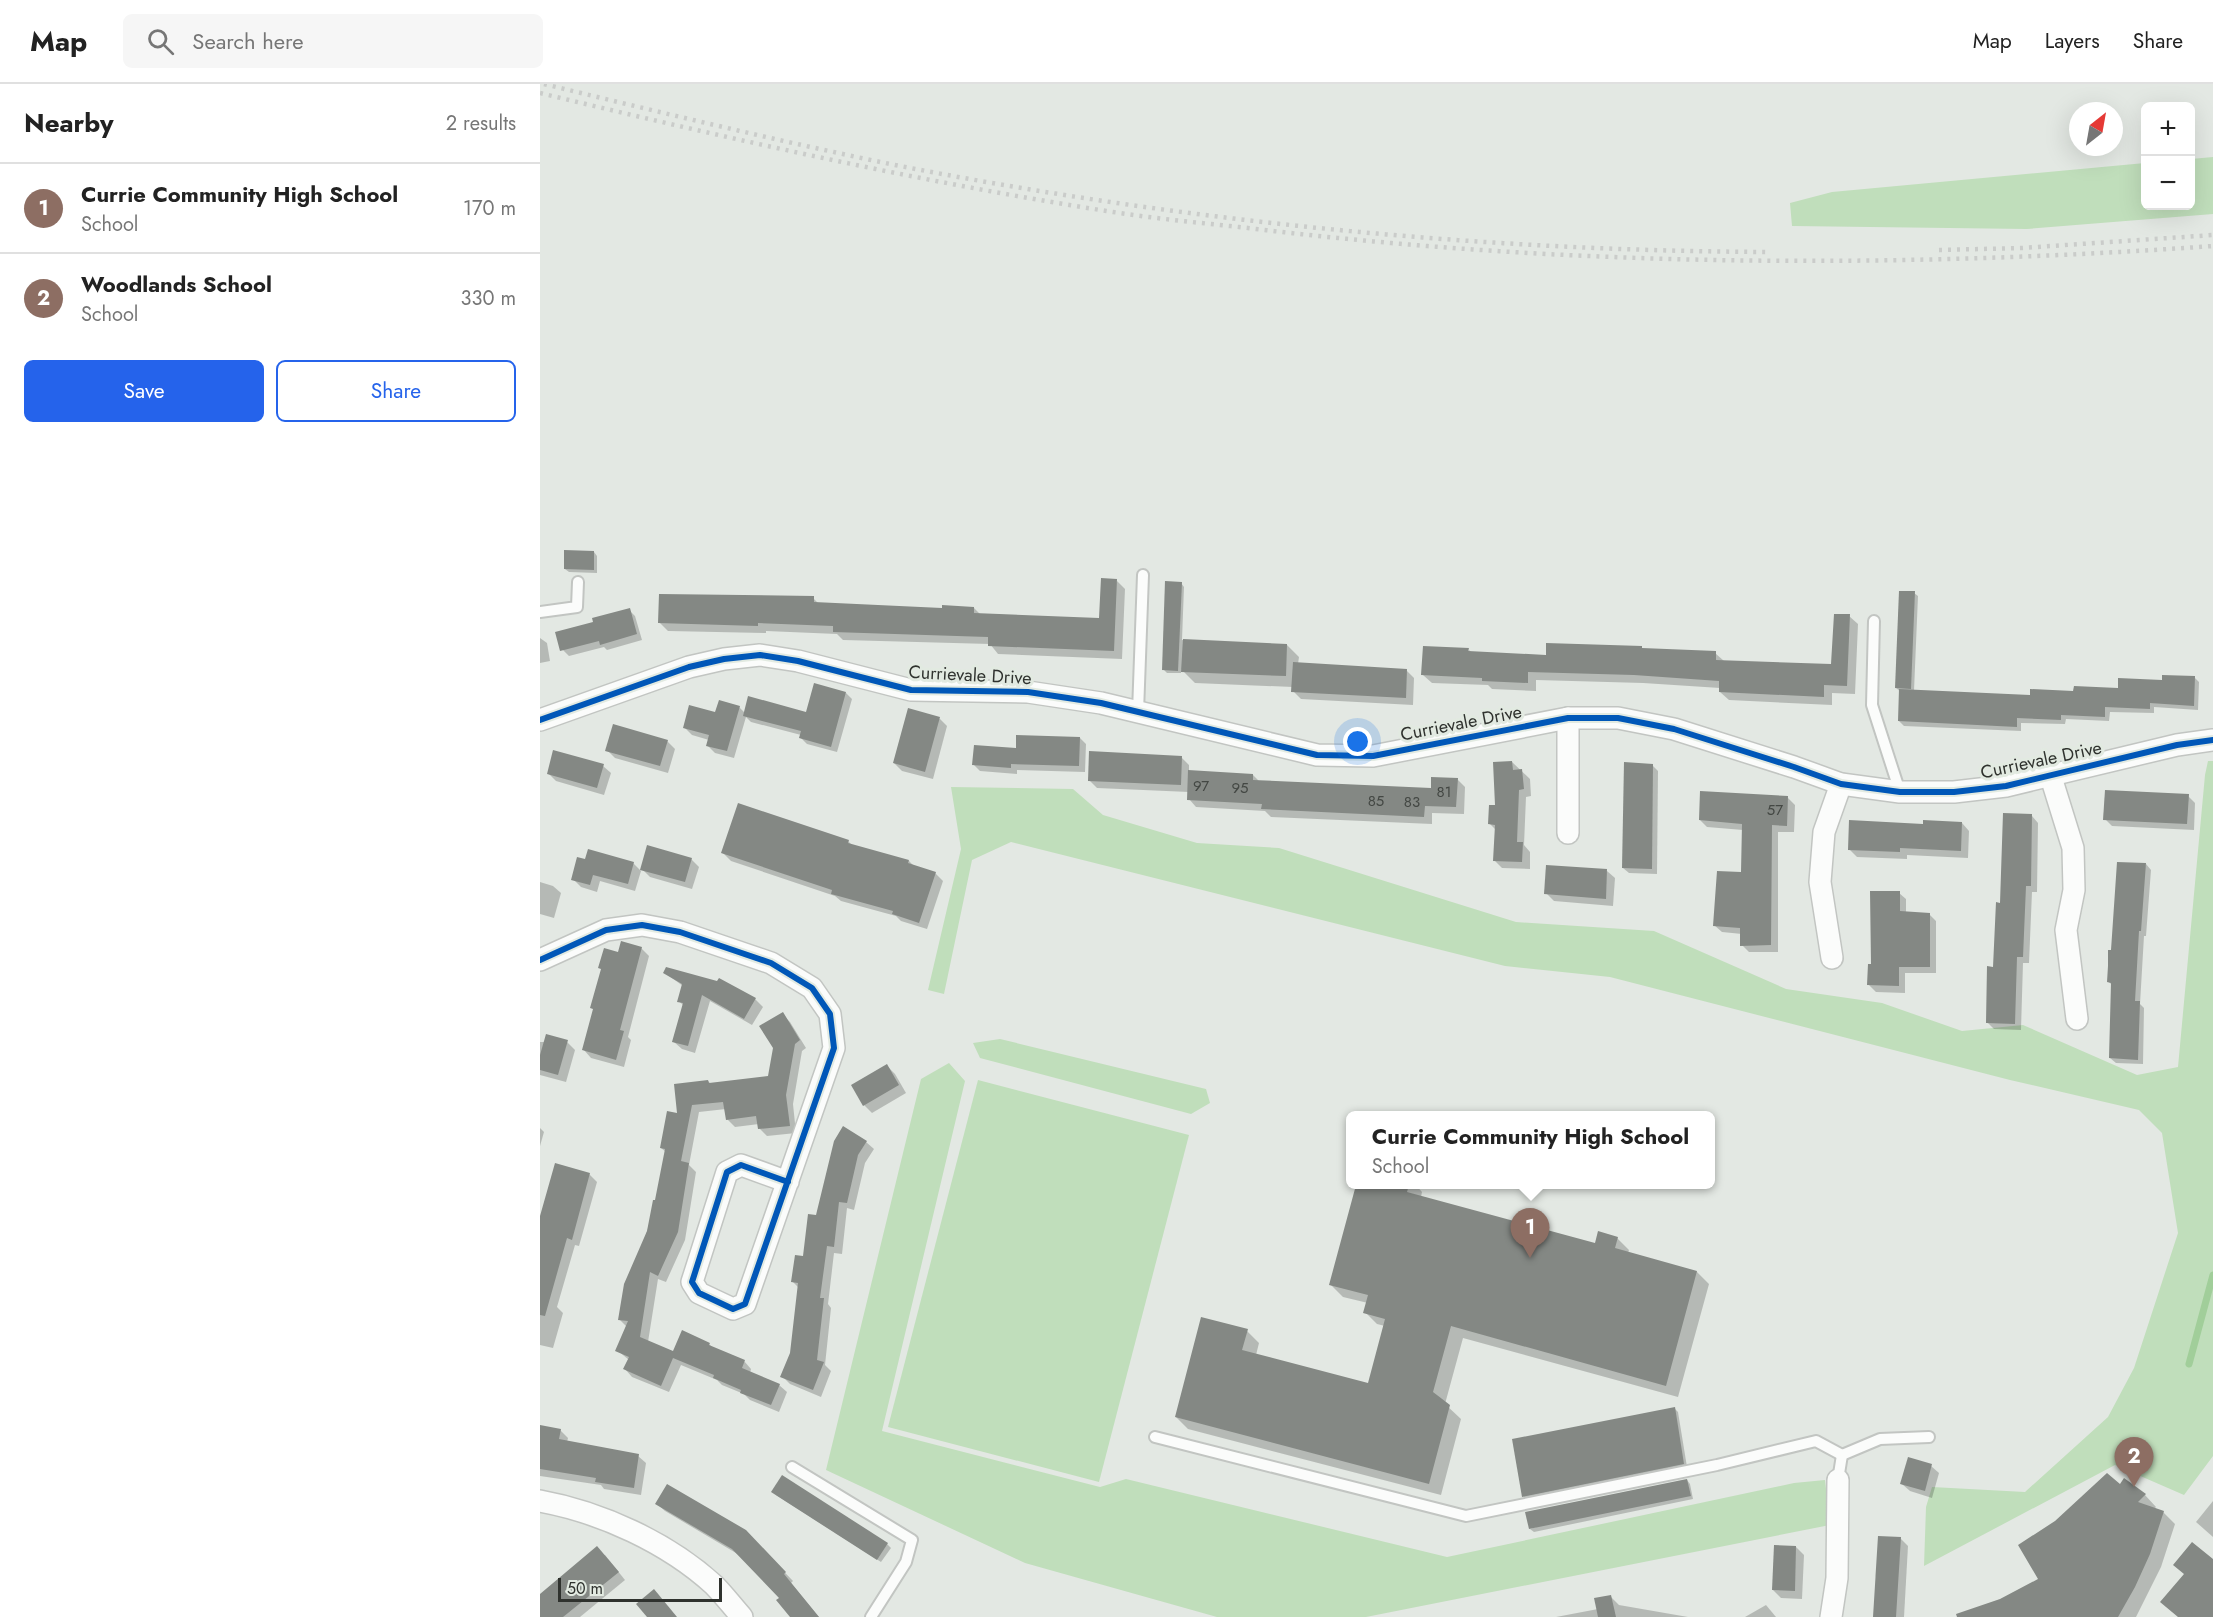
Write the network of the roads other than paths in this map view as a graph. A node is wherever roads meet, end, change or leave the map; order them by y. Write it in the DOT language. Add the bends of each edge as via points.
graph roads {
  1 [pos="1143,575"];
  2 [pos="578,582"];
  3 [pos="540,612"];
  4 [pos="1874,621"];
  5 [pos="1138,712"];
  6 [pos="1568,718"];
  7 [pos="540,720"];
  8 [pos="2213,740"];
  9 [pos="2050,774"];
  10 [pos="1841,784"];
  11 [pos="1900,792"];
  12 [pos="1568,833"];
  13 [pos="1832,958"];
  14 [pos="540,960"];
  15 [pos="2077,1019"];
  16 [pos="788,1182"];
  17 [pos="1155,1437"];
  18 [pos="1929,1437"];
  19 [pos="1842,1455"];
  20 [pos="792,1467"];
  21 [pos="1838,1480"];
  22 [pos="540,1504"];
  23 [pos="742,1617"];
  24 [pos="871,1617"];
  25 [pos="1831,1617"];
  1 -- 5 [label="lane"];
  2 -- 3 [label="lane" via="577,607"];
  4 -- 11 [label="lane" via="1872,705"];
  5 -- 6 [label="street, Currievale Drive" via="1317,755 1373,756"];
  5 -- 7 [label="street, Currievale Drive" via="1028,692 911,690 760,655 689,667"];
  6 -- 10 [label="street, Currievale Drive" via="1618,718 1674,729"];
  6 -- 12 [label="street"];
  8 -- 9 [label="street, Currievale Drive"];
  9 -- 11 [label="street, Currievale Drive" via="2006,786 1954,792"];
  9 -- 15 [label="street, Currievale Drive" via="2073,848 2074,890 2066,930"];
  10 -- 11 [label="street, Currievale Drive"];
  10 -- 13 [label="street" via="1824,832 1820,882"];
  14 -- 16 [label="street" via="606,930 642,925 680,932 771,963 812,988 830,1014 834,1048"];
  16 -- 16 [label="street" via="745,1304 733,1309 699,1293 692,1282 727,1172 741,1165"];
  17 -- 19 [label="lane" via="1466,1516 1816,1441"];
  18 -- 19 [label="lane" via="1880,1439"];
  19 -- 21 [label="lane"];
  20 -- 24 [label="lane" via="912,1540 906,1562"];
  21 -- 25 [label="street" via="1837,1578"];
  22 -- 23 [label="street" via="583,1510 669,1552 715,1586"];
}
